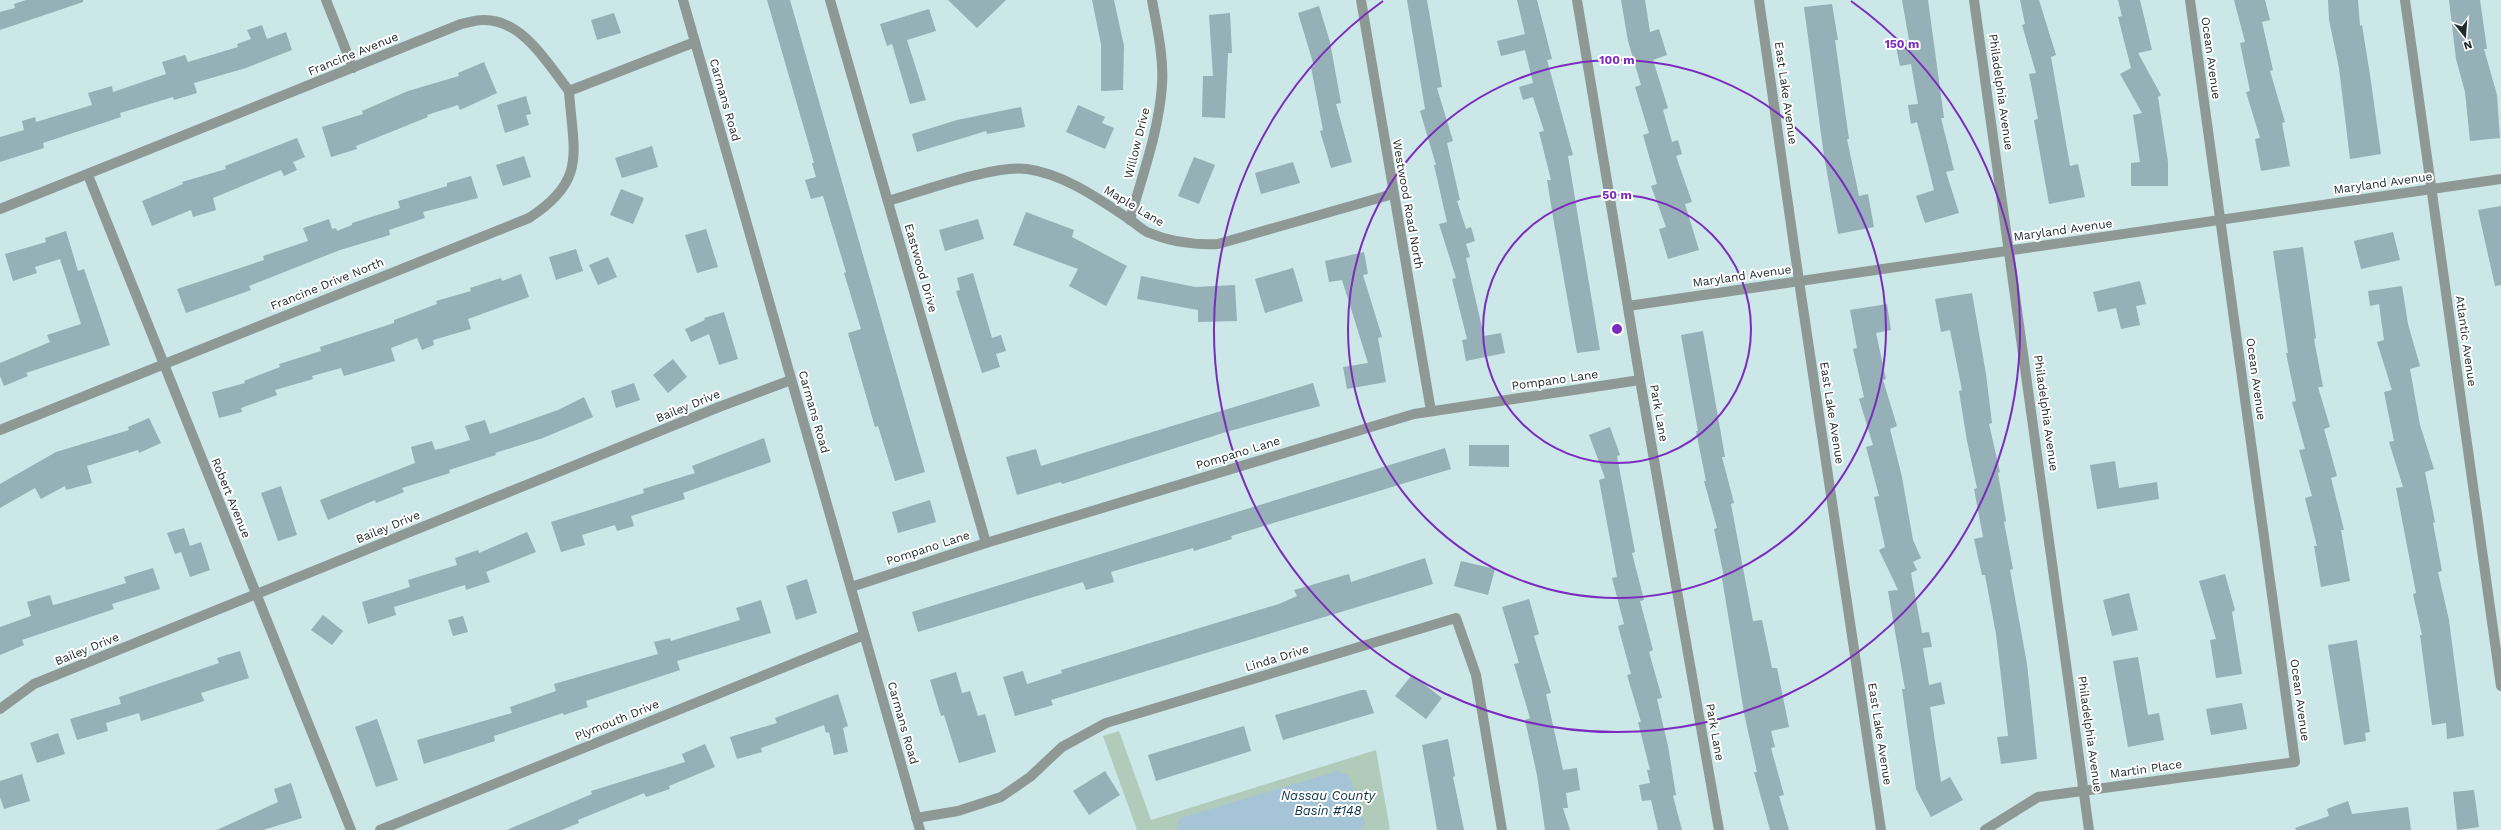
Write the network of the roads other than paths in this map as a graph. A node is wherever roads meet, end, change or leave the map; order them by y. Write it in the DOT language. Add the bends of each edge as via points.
graph roads {
  1 [pos="326,0"];
  2 [pos="683,0"];
  3 [pos="830,0"];
  4 [pos="1152,0"];
  5 [pos="1360,0"];
  6 [pos="1577,0"];
  7 [pos="1759,0"];
  8 [pos="1974,0"];
  9 [pos="2190,0"];
  10 [pos="2405,0"];
  11 [pos="695,42"];
  12 [pos="353,68"];
  13 [pos="569,91"];
  14 [pos="88,176"];
  15 [pos="2501,180"];
  16 [pos="2431,190"];
  17 [pos="1393,194"];
  18 [pos="888,201"];
  19 [pos="0,209"];
  20 [pos="1130,220"];
  21 [pos="2221,220"];
  22 [pos="2010,251"];
  23 [pos="1799,281"];
  24 [pos="1628,306"];
  25 [pos="163,365"];
  26 [pos="791,380"];
  27 [pos="1640,380"];
  28 [pos="1431,412"];
  29 [pos="0,430"];
  30 [pos="986,543"];
  31 [pos="851,586"];
  32 [pos="256,594"];
  33 [pos="864,635"];
  34 [pos="2501,686"];
  35 [pos="0,709"];
  36 [pos="2295,762"];
  37 [pos="2085,791"];
  38 [pos="916,818"];
  39 [pos="351,830"];
  40 [pos="380,830"];
  41 [pos="920,830"];
  42 [pos="1502,830"];
  43 [pos="1719,830"];
  44 [pos="1881,830"];
  45 [pos="1985,830"];
  46 [pos="2089,830"];
  1 -- 12 [label="street"];
  2 -- 11 [label="street, Carmans Road"];
  3 -- 18 [label="street, Eastwood Drive"];
  4 -- 20 [label="street, Willow Drive" via="1161,51 1162,85 1157,124"];
  5 -- 17 [label="street, Westwood Road North"];
  6 -- 24 [label="street, Park Lane"];
  7 -- 23 [label="street, East Lake Avenue"];
  8 -- 22 [label="street, Philadelphia Avenue"];
  9 -- 21 [label="street, Ocean Avenue"];
  10 -- 16 [label="street, Atlantic Avenue"];
  11 -- 13 [label="street"];
  11 -- 26 [label="street, Carmans Road"];
  12 -- 13 [label="street, Francine Avenue" via="461,24 484,20 507,26 528,40"];
  12 -- 14 [label="street, Francine Avenue"];
  13 -- 25 [label="street, Francine Drive North" via="574,165 564,189 541,210 529,218"];
  14 -- 19 [label="street, Francine Avenue"];
  14 -- 25 [label="street, Robert Avenue"];
  15 -- 16 [label="street, Maryland Avenue"];
  16 -- 21 [label="street, Maryland Avenue"];
  16 -- 34 [label="street, Atlantic Avenue"];
  17 -- 20 [label="street, Maple Lane" via="1218,244 1194,245 1165,239 1145,231"];
  17 -- 28 [label="street, Westwood Road North"];
  18 -- 20 [label="street, Maple Lane" via="996,170 1026,169 1070,183"];
  18 -- 30 [label="street, Eastwood Drive"];
  21 -- 22 [label="street, Maryland Avenue"];
  21 -- 36 [label="street, Ocean Avenue"];
  22 -- 23 [label="street, Maryland Avenue"];
  22 -- 37 [label="street, Philadelphia Avenue"];
  23 -- 24 [label="street, Maryland Avenue"];
  23 -- 44 [label="street, East Lake Avenue"];
  24 -- 27 [label="street, Park Lane"];
  25 -- 29 [label="street, Francine Drive North"];
  25 -- 32 [label="street, Robert Avenue"];
  26 -- 31 [label="street, Carmans Road"];
  26 -- 32 [label="street, Bailey Drive"];
  27 -- 28 [label="street, Pompano Lane"];
  27 -- 43 [label="street, Park Lane"];
  28 -- 30 [label="street, Pompano Lane" via="1414,414"];
  30 -- 31 [label="street, Pompano Lane"];
  31 -- 33 [label="street, Carmans Road"];
  32 -- 35 [label="street, Bailey Drive" via="34,684"];
  32 -- 39 [label="street, Robert Avenue"];
  33 -- 38 [label="street, Carmans Road"];
  33 -- 40 [label="street, Plymouth Drive"];
  36 -- 37 [label="street, Martin Place"];
  37 -- 45 [label="street, Martin Place" via="2038,797"];
  37 -- 46 [label="street, Philadelphia Avenue"];
  38 -- 41 [label="street, Carmans Road"];
  38 -- 42 [label="street, Linda Drive" via="958,811 1001,797 1030,777 1062,747 1106,722 1456,618 1476,675"];
}
